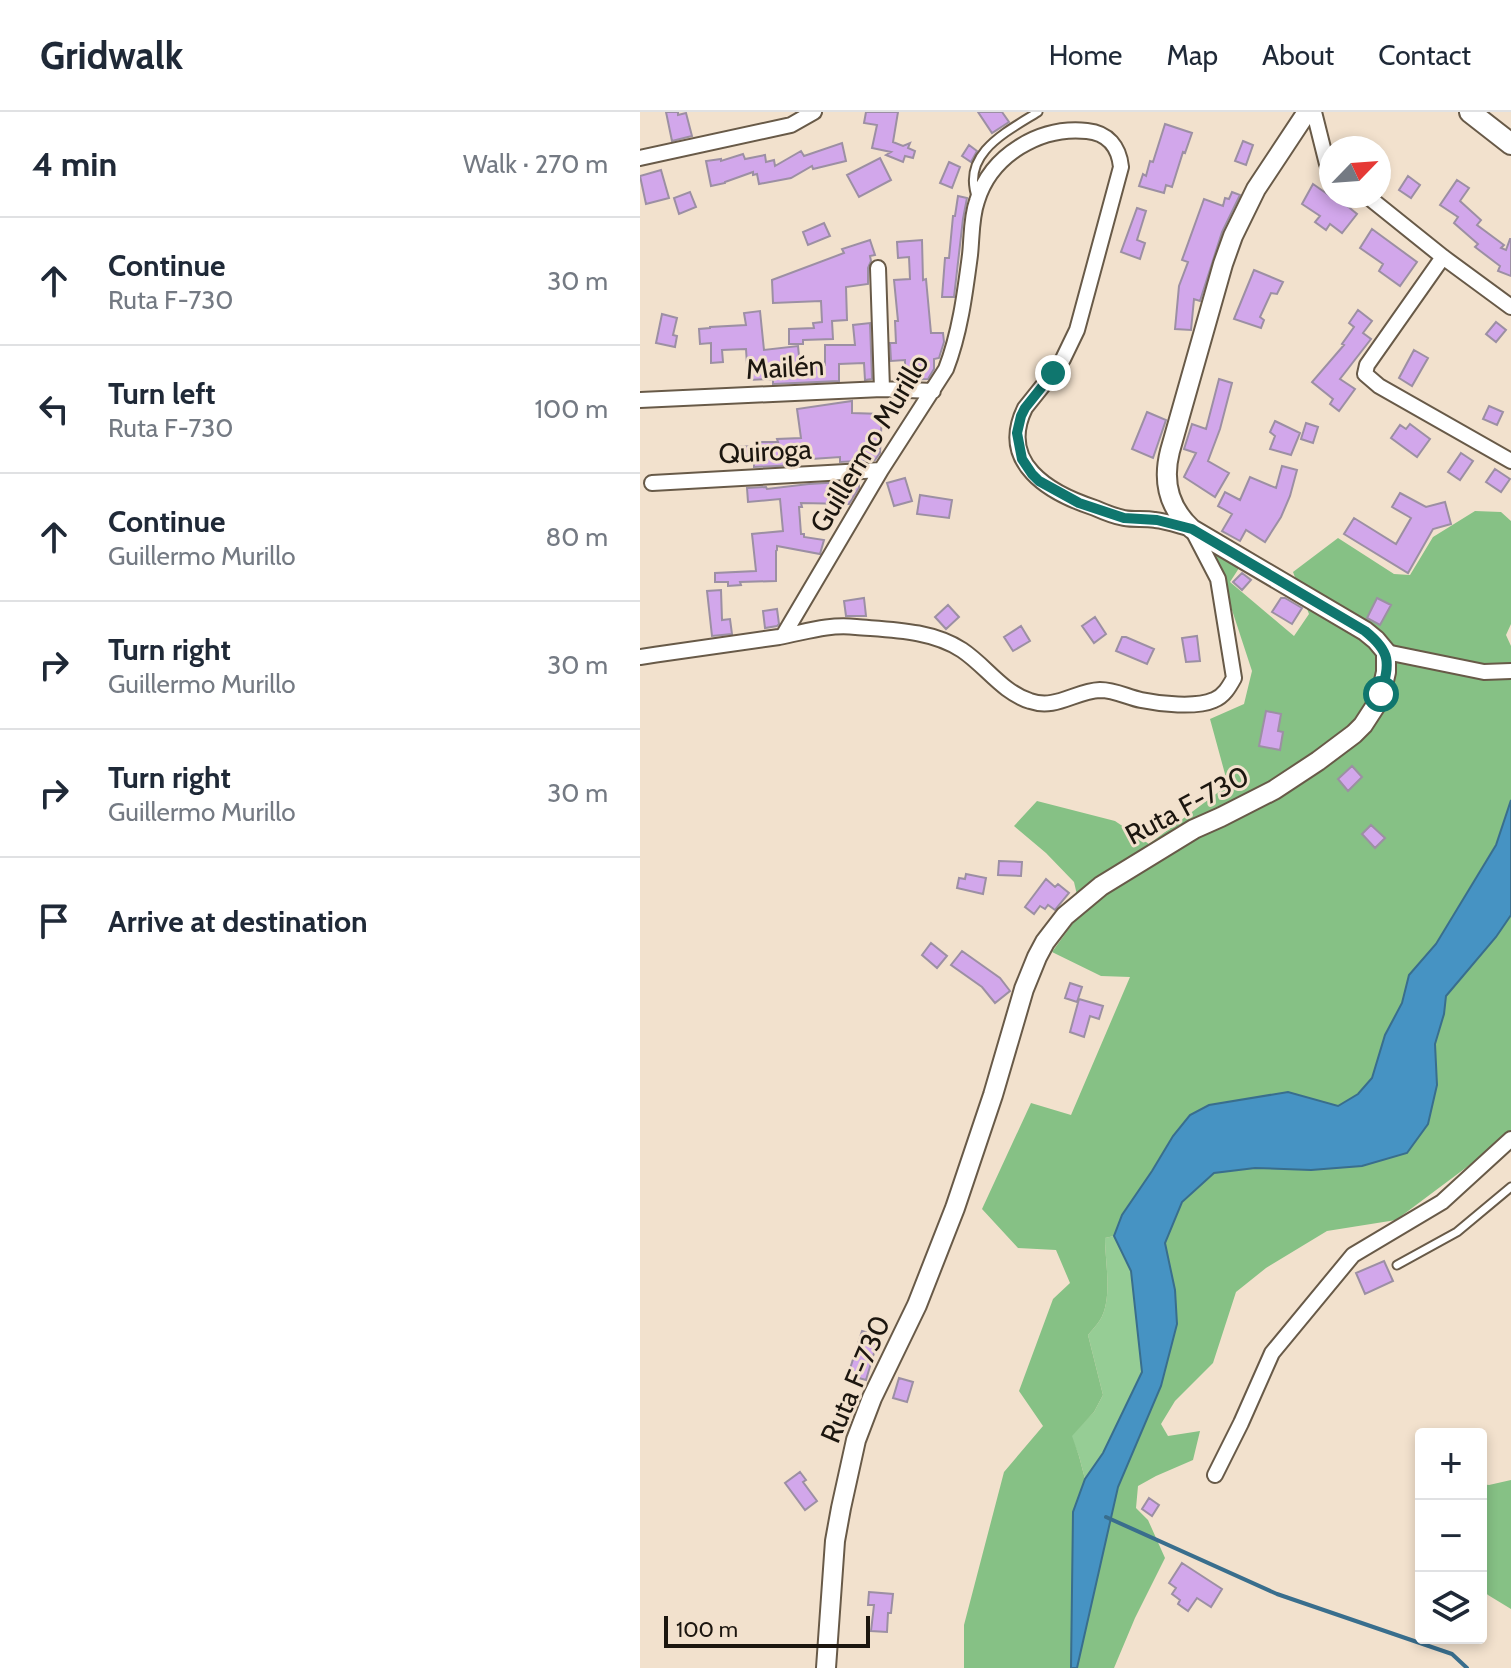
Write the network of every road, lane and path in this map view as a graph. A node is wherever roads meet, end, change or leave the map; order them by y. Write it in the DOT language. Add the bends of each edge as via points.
graph roads {
  1 [pos="814,112"];
  2 [pos="1038,112"];
  3 [pos="1307,112"];
  4 [pos="1314,112"];
  5 [pos="1470,112"];
  6 [pos="1320,136"];
  7 [pos="1511,144"];
  8 [pos="640,158"];
  9 [pos="977,199"];
  10 [pos="1382,208"];
  11 [pos="1443,257"];
  12 [pos="878,268"];
  13 [pos="1511,307"];
  14 [pos="882,389"];
  15 [pos="933,391"];
  16 [pos="640,400"];
  17 [pos="1511,461"];
  18 [pos="881,470"];
  19 [pos="652,483"];
  20 [pos="1192,529"];
  21 [pos="783,636"];
  22 [pos="1386,652"];
  23 [pos="640,657"];
  24 [pos="1511,671"];
  25 [pos="1511,1139"];
  26 [pos="1511,1187"];
  27 [pos="1397,1265"];
  28 [pos="1215,1475"];
  29 [pos="826,1668"];
  1 -- 8 [label="street" via="791,125"];
  2 -- 9 [label="lane" via="981,155 973,177"];
  3 -- 20 [label="street" via="1256,189 1233,236 1170,451 1168,491"];
  4 -- 6 [label="street"];
  5 -- 7 [label="main road"];
  9 -- 15 [label="street, Guillermo Murillo" via="952,355"];
  9 -- 20 [label="street, Guillermo Murillo" via="999,163 1035,139 1090,131 1115,146 1120,175 1082,315 1063,359 1021,416 1019,450 1039,481 1079,503 1124,518"];
  10 -- 11 [label="street"];
  11 -- 13 [label="street"];
  11 -- 17 [label="street" via="1365,374"];
  12 -- 14 [label="street"];
  14 -- 15 [label="street, Mailén"];
  14 -- 16 [label="street, Mailén"];
  15 -- 18 [label="street, Guillermo Murillo"];
  18 -- 19 [label="street, Quiroga"];
  18 -- 21 [label="street, Guillermo Murillo"];
  20 -- 21 [label="street" via="1218,579 1234,678 1220,696 1206,702 1155,703 1102,690 1033,703 936,637 844,626"];
  20 -- 22 [label="street" via="1365,631"];
  21 -- 23 [label="street"];
  22 -- 24 [label="street" via="1484,672"];
  22 -- 29 [label="street, Ruta F-730" via="1381,694 1354,734 1274,790 1194,829 1101,886 1065,916 1037,957 955,1208 856,1440 835,1541"];
  25 -- 28 [label="street" via="1442,1202 1353,1255 1272,1353"];
  26 -- 27 [label="lane" via="1457,1232"];
}
